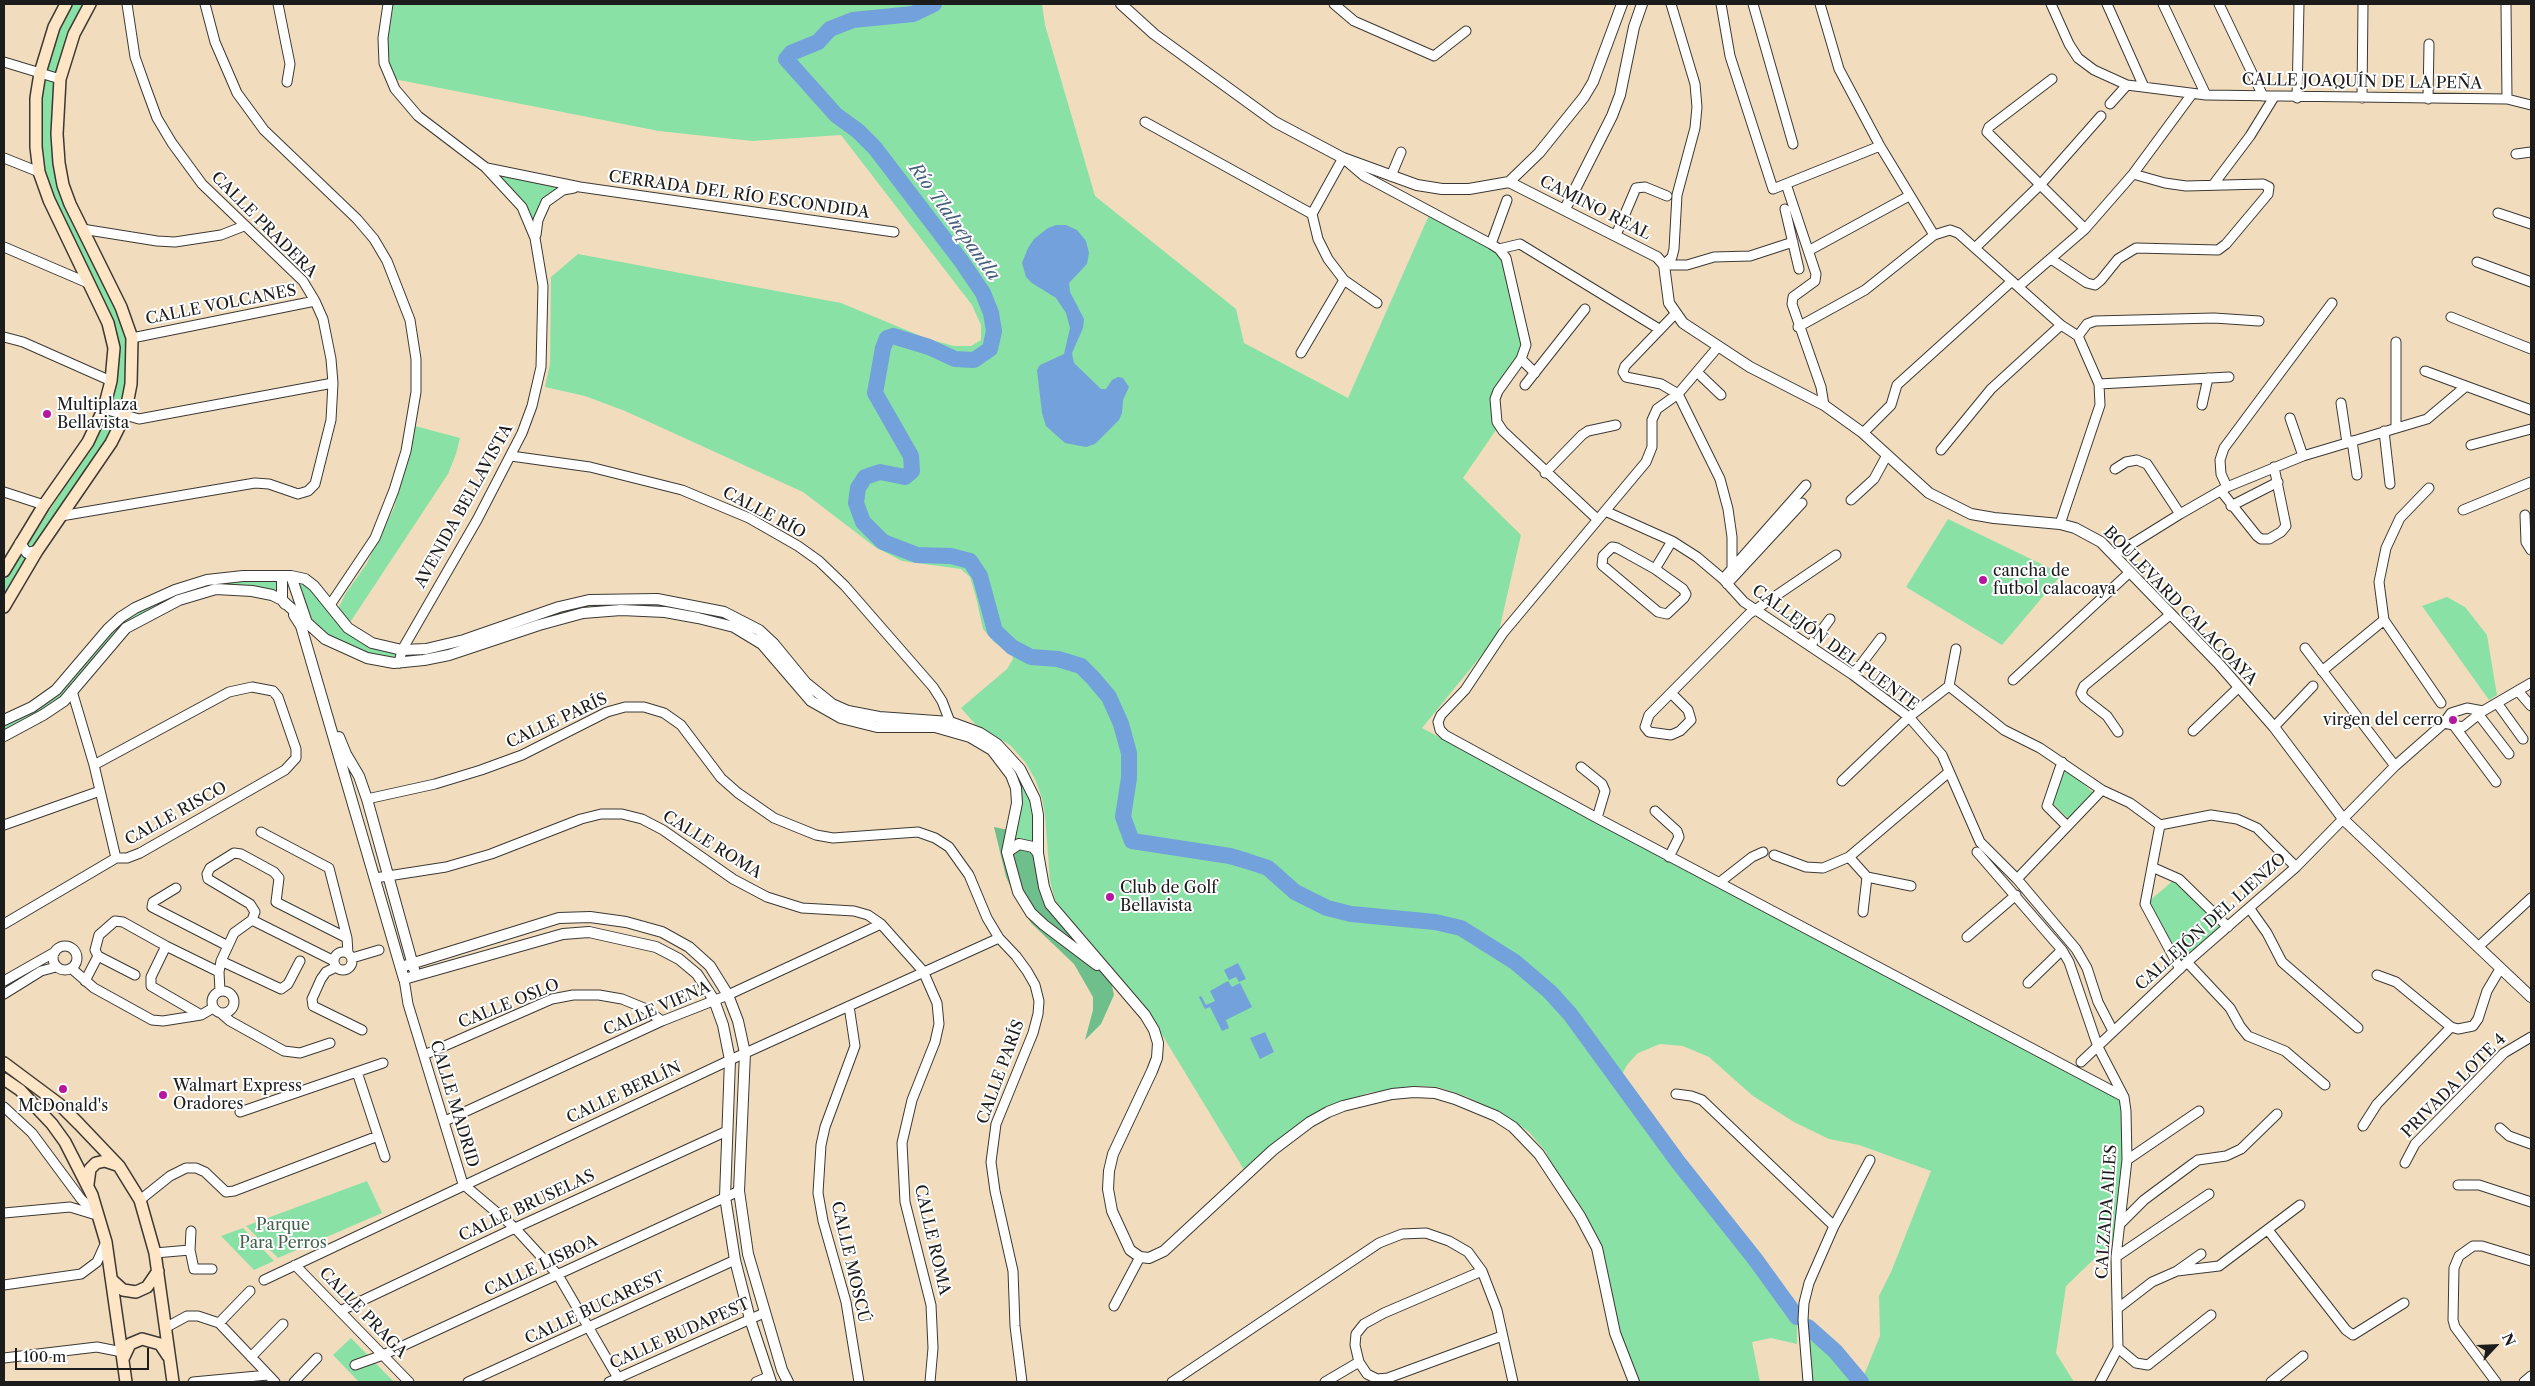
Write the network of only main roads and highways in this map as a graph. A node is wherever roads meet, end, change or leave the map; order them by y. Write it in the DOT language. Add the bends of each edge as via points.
graph roads {
  1 [pos="66,4"];
  2 [pos="90,4"];
  3 [pos="6,566"];
  4 [pos="4,607"];
  5 [pos="4,1063"];
  6 [pos="4,1079"];
  7 [pos="119,1166"];
  8 [pos="88,1185"];
  9 [pos="158,1271"];
  10 [pos="112,1280"];
  11 [pos="123,1356"];
  12 [pos="169,1358"];
  13 [pos="126,1382"];
  14 [pos="173,1382"];
  1 -- 3 [label="main road" via="54,27 40,74 36,147 40,172 56,217 102,308 112,336 111,381 104,408 88,442"];
  2 -- 4 [label="main road" via="74,34 60,80 59,163 63,185 121,307 132,338 132,384 125,415 111,443"];
  5 -- 7 [label="main road" via="59,1104"];
  6 -- 8 [label="main road" via="20,1090 52,1124"];
  7 -- 8 [label="main road" via="105,1161 96,1163 90,1169"];
  7 -- 9 [label="main road" via="140,1200"];
  8 -- 10 [label="main road" via="106,1242"];
  9 -- 10 [label="main road" via="147,1287 136,1292 123,1290"];
  9 -- 12 [label="main road"];
  10 -- 11 [label="main road"];
  11 -- 12 [label="main road" via="130,1344 142,1339 160,1344"];
  11 -- 13 [label="main road"];
  12 -- 14 [label="main road"];
}
